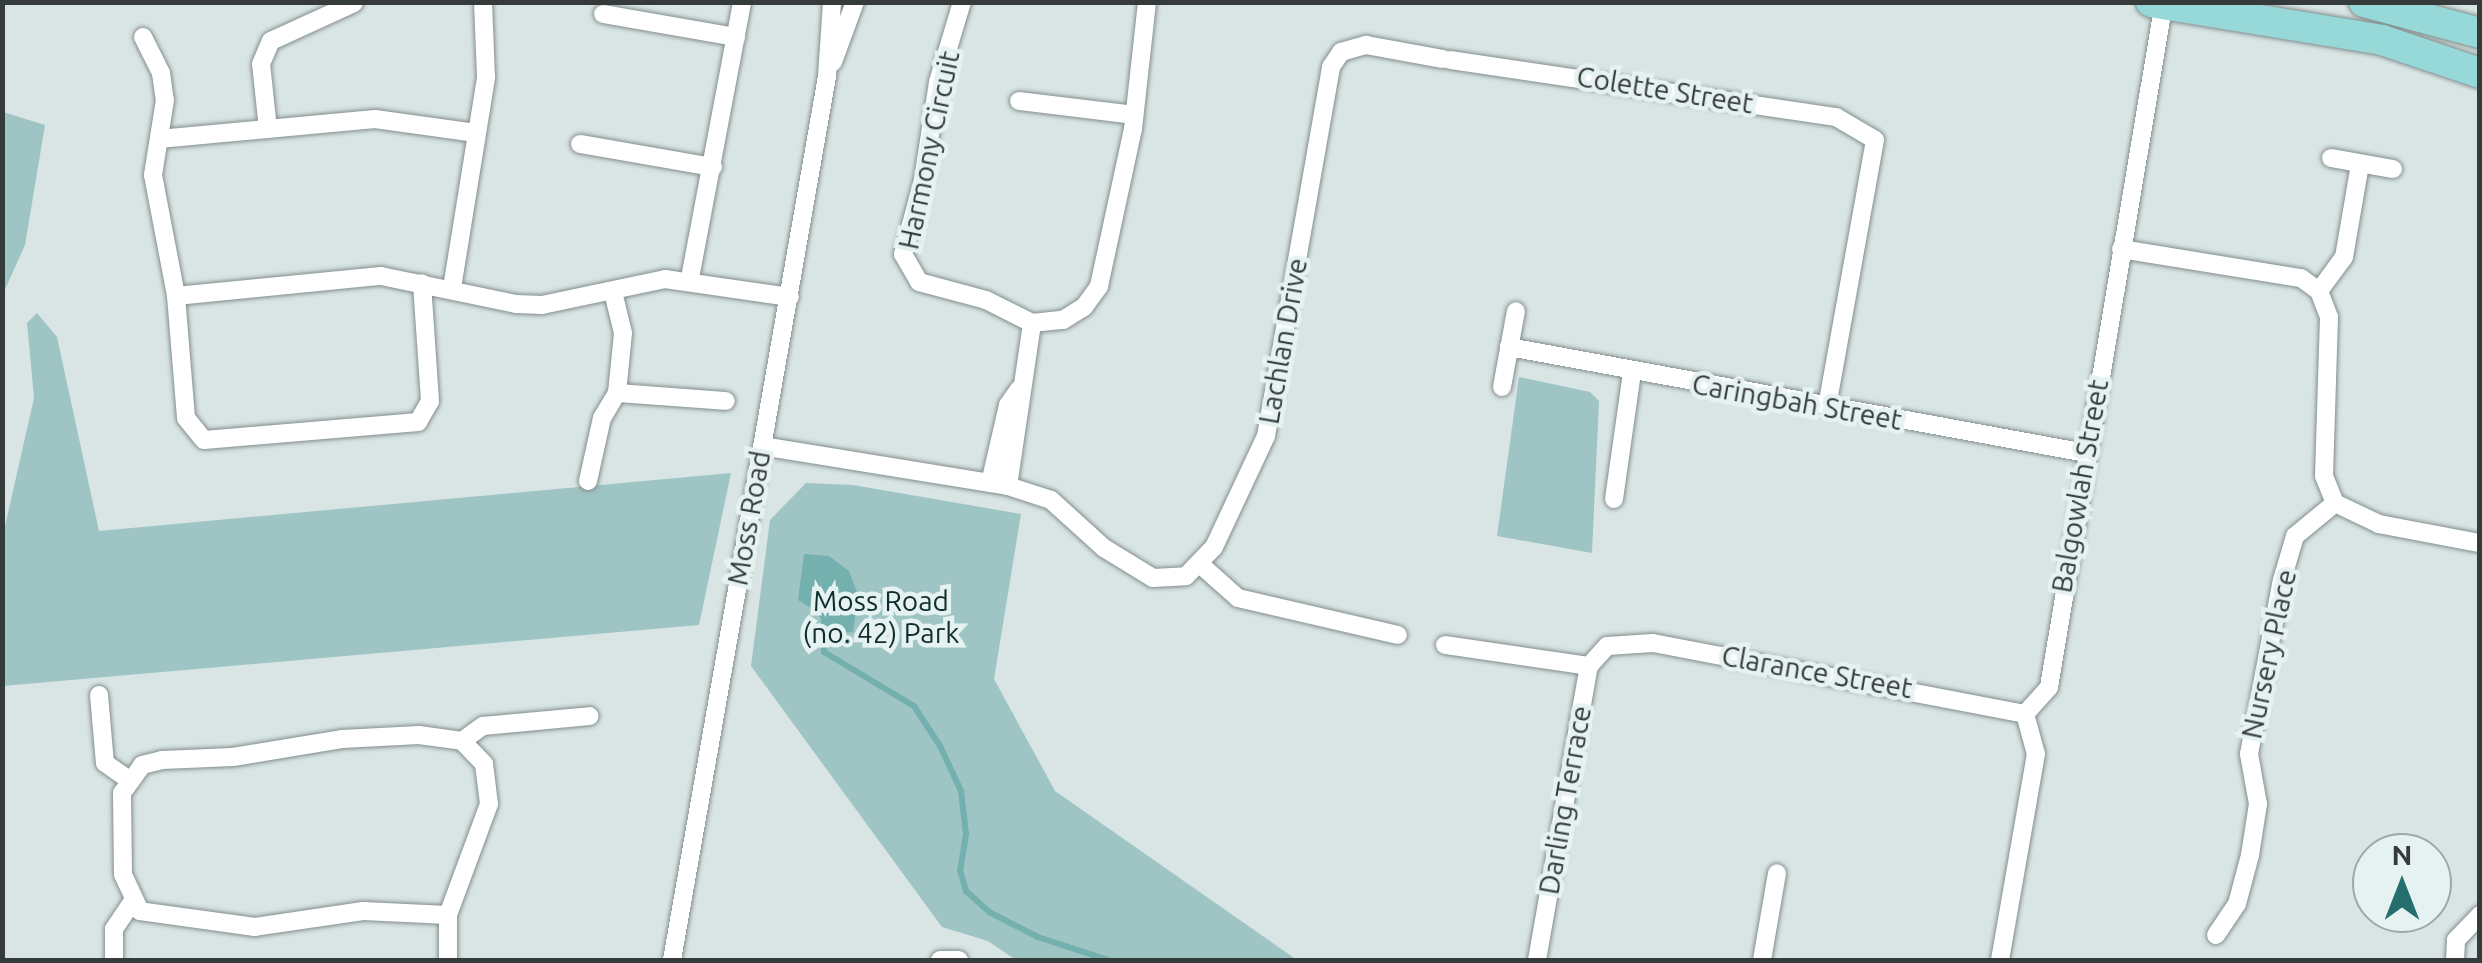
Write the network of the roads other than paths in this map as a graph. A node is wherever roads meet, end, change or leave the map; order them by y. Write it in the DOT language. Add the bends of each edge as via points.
graph roads {
  1 [pos="483,2"];
  2 [pos="742,2"];
  3 [pos="832,2"];
  4 [pos="855,2"];
  5 [pos="962,2"];
  6 [pos="1147,2"];
  7 [pos="2364,2"];
  8 [pos="354,3"];
  9 [pos="2160,3"];
  10 [pos="602,14"];
  11 [pos="2480,33"];
  12 [pos="143,37"];
  13 [pos="736,38"];
  14 [pos="1341,52"];
  15 [pos="2480,72"];
  16 [pos="827,76"];
  17 [pos="1020,101"];
  18 [pos="1134,115"];
  19 [pos="268,129"];
  20 [pos="476,133"];
  21 [pos="159,139"];
  22 [pos="580,144"];
  23 [pos="2331,158"];
  24 [pos="2360,164"];
  25 [pos="713,167"];
  26 [pos="2393,169"];
  27 [pos="2121,249"];
  28 [pos="690,278"];
  29 [pos="422,283"];
  30 [pos="452,288"];
  31 [pos="2319,291"];
  32 [pos="613,292"];
  33 [pos="176,296"];
  34 [pos="790,297"];
  35 [pos="1516,310"];
  36 [pos="1032,323"];
  37 [pos="1509,347"];
  38 [pos="1632,373"];
  39 [pos="1502,387"];
  40 [pos="616,394"];
  41 [pos="726,400"];
  42 [pos="1827,407"];
  43 [pos="762,446"];
  44 [pos="2086,453"];
  45 [pos="588,481"];
  46 [pos="999,484"];
  47 [pos="1614,499"];
  48 [pos="2335,503"];
  49 [pos="2480,543"];
  50 [pos="1202,566"];
  51 [pos="1398,636"];
  52 [pos="1445,645"];
  53 [pos="1607,646"];
  54 [pos="1589,666"];
  55 [pos="99,695"];
  56 [pos="2025,714"];
  57 [pos="590,716"];
  58 [pos="462,741"];
  59 [pos="128,780"];
  60 [pos="1777,874"];
  61 [pos="132,904"];
  62 [pos="2480,915"];
  63 [pos="448,916"];
  64 [pos="2216,935"];
  65 [pos="114,960"];
  66 [pos="448,960"];
  67 [pos="672,960"];
  68 [pos="940,960"];
  69 [pos="959,960"];
  70 [pos="1536,960"];
  71 [pos="1762,960"];
  72 [pos="2000,960"];
  73 [pos="2455,960"];
  1 -- 20 [label="street" via="486,77"];
  2 -- 13 [label="street"];
  3 -- 16 [label="street, Moss Road"];
  4 -- 16 [label="street, Moss Road"];
  5 -- 36 [label="street, Harmony Circuit" via="902,254 919,282 986,300"];
  6 -- 18 [label="street"];
  7 -- 11 [label="main road"];
  8 -- 19 [label="street" via="271,41 260,64"];
  9 -- 15 [label="main road" via="2382,40"];
  9 -- 27 [label="street, Balgowlah Street"];
  10 -- 13 [label="street"];
  12 -- 21 [label="street" via="161,73"];
  13 -- 25 [label="street"];
  14 -- 42 [label="street, Colette Street" via="1366,45 1836,117 1874,140"];
  14 -- 50 [label="street, Lachlan Drive" via="1331,66 1266,436"];
  16 -- 34 [label="street, Moss Road"];
  17 -- 18 [label="street"];
  18 -- 36 [label="street" via="1098,286 1084,307 1063,320"];
  19 -- 20 [label="street" via="402,120"];
  19 -- 21 [label="street"];
  20 -- 30 [label="street"];
  21 -- 33 [label="street" via="153,175"];
  22 -- 25 [label="street"];
  23 -- 24 [label="street"];
  24 -- 26 [label="street"];
  24 -- 31 [label="street" via="2344,257"];
  25 -- 28 [label="street"];
  27 -- 31 [label="street" via="2301,278"];
  27 -- 44 [label="street, Balgowlah Street"];
  28 -- 32 [label="street"];
  28 -- 34 [label="street"];
  29 -- 30 [label="street"];
  29 -- 33 [label="street" via="381,276"];
  29 -- 33 [label="street" via="430,401 418,422 204,440 186,418"];
  30 -- 32 [label="street" via="516,304"];
  31 -- 48 [label="street" via="2329,318 2324,476"];
  32 -- 40 [label="street" via="623,333"];
  34 -- 43 [label="street, Moss Road"];
  35 -- 37 [label="street"];
  36 -- 46 [label="street" via="1020,388 1008,406"];
  37 -- 38 [label="street, Caringbah Street"];
  37 -- 39 [label="street"];
  38 -- 42 [label="street, Caringbah Street"];
  38 -- 47 [label="street"];
  40 -- 41 [label="street"];
  40 -- 45 [label="street" via="602,418"];
  42 -- 44 [label="street, Caringbah Street"];
  43 -- 46 [label="street"];
  43 -- 67 [label="street, Moss Road"];
  44 -- 56 [label="street, Balgowlah Street" via="2049,687"];
  46 -- 50 [label="street" via="1051,500 1104,548 1153,578 1186,576"];
  48 -- 49 [label="street" via="2379,524"];
  48 -- 64 [label="street, Nursery Place" via="2295,536 2282,580 2249,754 2258,804 2250,855 2238,904"];
  50 -- 51 [label="street" via="1238,598"];
  52 -- 54 [label="street"];
  53 -- 54 [label="street, Darling Terrace"];
  53 -- 56 [label="street, Clarance Street" via="1653,643"];
  54 -- 70 [label="street, Darling Terrace"];
  55 -- 59 [label="street" via="105,763"];
  56 -- 72 [label="street" via="2036,754"];
  57 -- 58 [label="street" via="483,726"];
  58 -- 59 [label="street" via="418,734 342,738 233,757 162,760"];
  58 -- 63 [label="street" via="484,764 489,804"];
  59 -- 61 [label="street" via="122,793 123,875"];
  60 -- 71 [label="street"];
  61 -- 63 [label="street" via="163,917 255,927 362,912"];
  61 -- 65 [label="street" via="114,929"];
  62 -- 73 [label="street" via="2456,940"];
  63 -- 66 [label="street"];
  68 -- 69 [label="street"];
}
